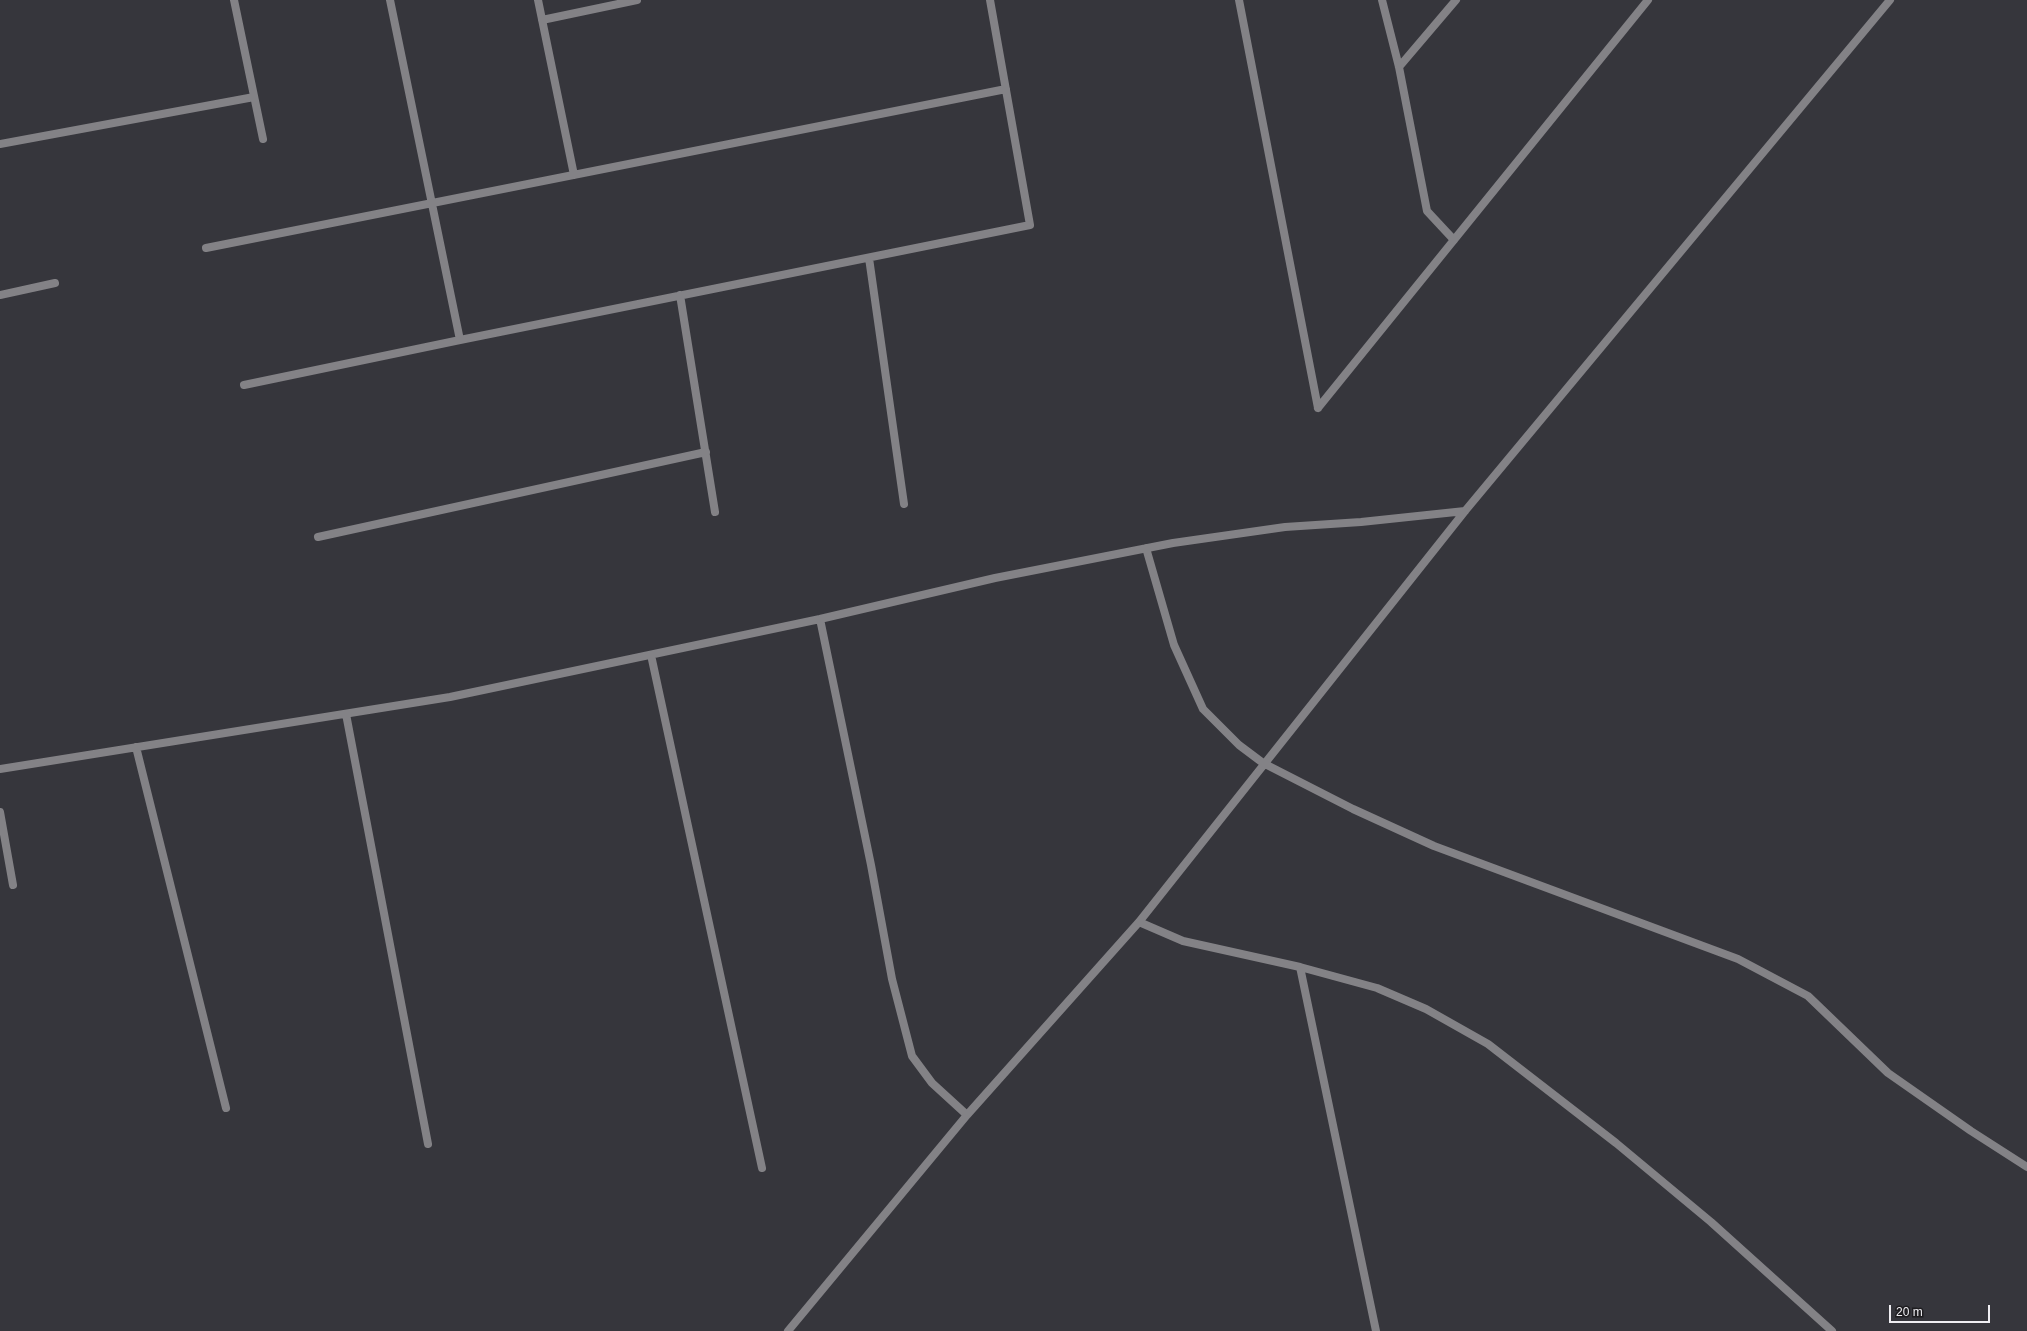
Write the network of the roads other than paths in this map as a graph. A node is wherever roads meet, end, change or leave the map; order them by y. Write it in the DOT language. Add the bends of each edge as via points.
graph roads {
  1 [pos="234,0"];
  2 [pos="390,0"];
  3 [pos="538,0"];
  4 [pos="637,0"];
  5 [pos="990,0"];
  6 [pos="1239,0"];
  7 [pos="1382,0"];
  8 [pos="1456,0"];
  9 [pos="1648,0"];
  10 [pos="1890,0"];
  11 [pos="542,20"];
  12 [pos="1399,67"];
  13 [pos="1006,89"];
  14 [pos="254,97"];
  15 [pos="263,139"];
  16 [pos="0,144"];
  17 [pos="574,175"];
  18 [pos="431,203"];
  19 [pos="1454,240"];
  20 [pos="206,248"];
  21 [pos="869,258"];
  22 [pos="55,283"];
  23 [pos="0,295"];
  24 [pos="680,295"];
  25 [pos="460,340"];
  26 [pos="244,385"];
  27 [pos="706,452"];
  28 [pos="904,504"];
  29 [pos="1465,511"];
  30 [pos="715,512"];
  31 [pos="318,537"];
  32 [pos="1146,548"];
  33 [pos="820,620"];
  34 [pos="651,655"];
  35 [pos="346,714"];
  36 [pos="136,747"];
  37 [pos="1263,763"];
  38 [pos="0,769"];
  39 [pos="0,812"];
  40 [pos="13,885"];
  41 [pos="1139,922"];
  42 [pos="1300,967"];
  43 [pos="226,1108"];
  44 [pos="967,1115"];
  45 [pos="428,1144"];
  46 [pos="2027,1167"];
  47 [pos="762,1168"];
  48 [pos="788,1331"];
  49 [pos="1376,1331"];
  50 [pos="1832,1331"];
  1 -- 14 [label="street"];
  2 -- 18 [label="street"];
  3 -- 11 [label="street"];
  4 -- 11 [label="street"];
  5 -- 13 [label="street"];
  6 -- 19 [label="street" via="1318,408"];
  7 -- 12 [label="street"];
  8 -- 12 [label="street"];
  9 -- 19 [label="street"];
  10 -- 29 [label="street"];
  11 -- 17 [label="street"];
  12 -- 19 [label="street" via="1427,211"];
  13 -- 17 [label="street"];
  13 -- 21 [label="street" via="1030,225"];
  14 -- 15 [label="street"];
  14 -- 16 [label="street"];
  17 -- 18 [label="street"];
  18 -- 20 [label="street"];
  18 -- 25 [label="street"];
  21 -- 24 [label="street"];
  21 -- 28 [label="street"];
  22 -- 23 [label="street"];
  24 -- 25 [label="street"];
  24 -- 27 [label="street"];
  25 -- 26 [label="street"];
  27 -- 30 [label="street"];
  27 -- 31 [label="street"];
  29 -- 32 [label="street" via="1285,527"];
  29 -- 37 [label="street"];
  32 -- 33 [label="street" via="995,578"];
  32 -- 37 [label="street" via="1174,645 1203,709 1239,745"];
  33 -- 34 [label="street"];
  33 -- 44 [label="street" via="892,979 912,1056 932,1083"];
  34 -- 35 [label="street" via="450,697"];
  34 -- 47 [label="street"];
  35 -- 36 [label="street"];
  35 -- 45 [label="street"];
  36 -- 38 [label="street"];
  36 -- 43 [label="street"];
  37 -- 41 [label="street"];
  37 -- 46 [label="street" via="1353,809 1434,846 1738,959 1808,996 1888,1073 1970,1131"];
  39 -- 40 [label="street"];
  41 -- 42 [label="street" via="1183,940"];
  41 -- 44 [label="street"];
  42 -- 49 [label="street"];
  42 -- 50 [label="street" via="1377,988 1426,1009 1488,1044 1616,1143 1711,1222"];
  44 -- 48 [label="street"];
}
